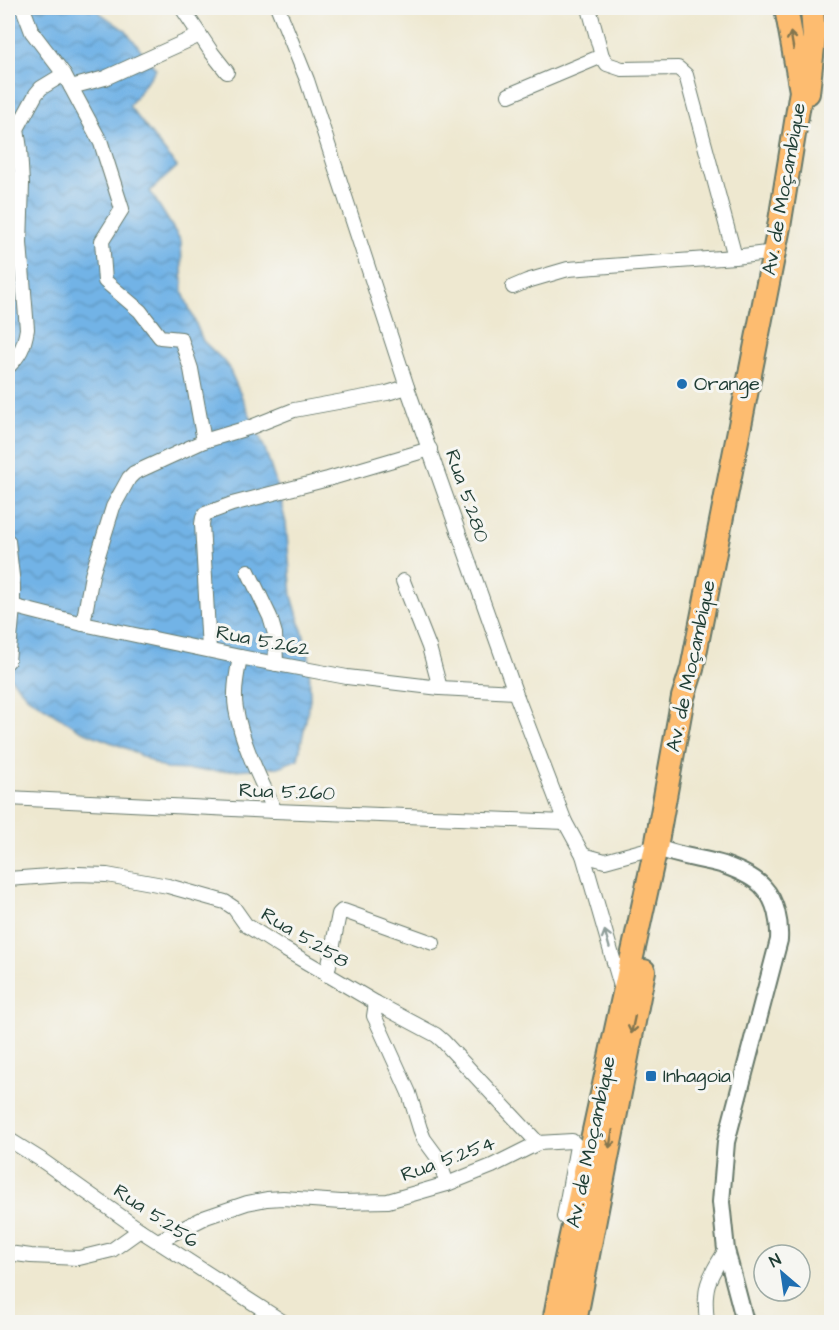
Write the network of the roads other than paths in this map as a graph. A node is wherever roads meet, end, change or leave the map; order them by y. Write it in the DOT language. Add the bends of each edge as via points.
graph roads {
  1 [pos="23,8"];
  2 [pos="182,8"];
  3 [pos="278,8"];
  4 [pos="589,8"];
  5 [pos="786,8"];
  6 [pos="813,8"];
  7 [pos="200,35"];
  8 [pos="602,56"];
  9 [pos="227,72"];
  10 [pos="64,74"];
  11 [pos="71,87"];
  12 [pos="509,95"];
  13 [pos="8,110"];
  14 [pos="17,129"];
  15 [pos="774,252"];
  16 [pos="735,257"];
  17 [pos="513,287"];
  18 [pos="8,367"];
  19 [pos="407,387"];
  20 [pos="204,441"];
  21 [pos="430,449"];
  22 [pos="8,541"];
  23 [pos="248,571"];
  24 [pos="402,581"];
  25 [pos="10,606"];
  26 [pos="83,624"];
  27 [pos="209,650"];
  28 [pos="240,657"];
  29 [pos="8,661"];
  30 [pos="276,664"];
  31 [pos="440,688"];
  32 [pos="515,692"];
  33 [pos="8,798"];
  34 [pos="275,811"];
  35 [pos="565,822"];
  36 [pos="662,850"];
  37 [pos="583,855"];
  38 [pos="8,879"];
  39 [pos="433,943"];
  40 [pos="327,975"];
  41 [pos="623,995"];
  42 [pos="376,1003"];
  43 [pos="8,1139"];
  44 [pos="538,1143"];
  45 [pos="447,1184"];
  46 [pos="140,1230"];
  47 [pos="158,1242"];
  48 [pos="726,1250"];
  49 [pos="8,1253"];
  50 [pos="284,1323"];
  51 [pos="548,1323"];
  52 [pos="554,1323"];
  53 [pos="575,1323"];
  54 [pos="706,1323"];
  55 [pos="745,1323"];
  1 -- 10 [label="street" via="32,32"];
  2 -- 7 [label="street"];
  3 -- 19 [label="street, Rua 5.280" via="307,80"];
  4 -- 8 [label="street"];
  15 -- 5 [label="highway, Av. de Moçambique, one-way" via="801,91"];
  6 -- 36 [label="highway, Av. de Moçambique" via="808,93 788,226 697,693"];
  7 -- 9 [label="street"];
  7 -- 11 [label="street" via="105,78"];
  8 -- 12 [label="street"];
  8 -- 16 [label="street" via="607,64 622,69 678,68 686,75"];
  10 -- 11 [label="street"];
  10 -- 14 [label="street" via="41,88"];
  11 -- 20 [label="street" via="101,143 122,209 102,241 105,281 141,311 160,337 181,339"];
  13 -- 14 [label="street"];
  14 -- 18 [label="street" via="27,329 19,356"];
  15 -- 16 [label="street"];
  15 -- 36 [label="highway, Av. de Moçambique" via="692,669 683,697"];
  16 -- 17 [label="street" via="568,269"];
  19 -- 20 [label="street" via="294,410"];
  19 -- 21 [label="street, Rua 5.280"];
  20 -- 26 [label="street" via="129,478 113,507 92,575"];
  21 -- 27 [label="street" via="205,514 202,524"];
  21 -- 32 [label="street, Rua 5.280"];
  22 -- 25 [label="street" via="13,585"];
  23 -- 30 [label="street" via="270,617"];
  24 -- 31 [label="street" via="429,647"];
  25 -- 26 [label="street, Rua 5.262"];
  25 -- 29 [label="street"];
  26 -- 27 [label="street, Rua 5.262"];
  27 -- 28 [label="street, Rua 5.262"];
  28 -- 30 [label="street, Rua 5.262"];
  28 -- 34 [label="street" via="236,708 249,755"];
  30 -- 31 [label="street, Rua 5.262"];
  31 -- 32 [label="street, Rua 5.262"];
  32 -- 35 [label="street, Rua 5.280"];
  33 -- 34 [label="street, Rua 5.260"];
  34 -- 35 [label="street, Rua 5.260"];
  35 -- 37 [label="street, Rua 5.280"];
  36 -- 37 [label="street" via="605,861"];
  36 -- 41 [label="highway, Av. de Moçambique"];
  36 -- 48 [label="street" via="744,873 764,887 780,923 779,940 726,1142 721,1202"];
  36 -- 53 [label="highway, Av. de Moçambique, one-way"];
  41 -- 37 [label="street, Rua 5.280, one-way"];
  38 -- 40 [label="street, Rua 5.258" via="107,875 225,902 246,925"];
  39 -- 40 [label="street" via="342,911"];
  40 -- 42 [label="street, Rua 5.258"];
  41 -- 52 [label="highway, Av. de Moçambique"];
  42 -- 44 [label="street, Rua 5.258" via="443,1041"];
  42 -- 45 [label="street" via="374,1016"];
  43 -- 46 [label="street, Rua 5.256"];
  44 -- 45 [label="street, Rua 5.254"];
  44 -- 51 [label="street, Rua 5.254" via="572,1141 577,1146"];
  45 -- 47 [label="street, Rua 5.254" via="388,1201 284,1198 247,1203 206,1217"];
  46 -- 47 [label="street, Rua 5.256"];
  46 -- 49 [label="street" via="112,1250 79,1258"];
  47 -- 50 [label="street, Rua 5.256"];
  48 -- 54 [label="street" via="706,1288"];
  48 -- 55 [label="street"];
}
